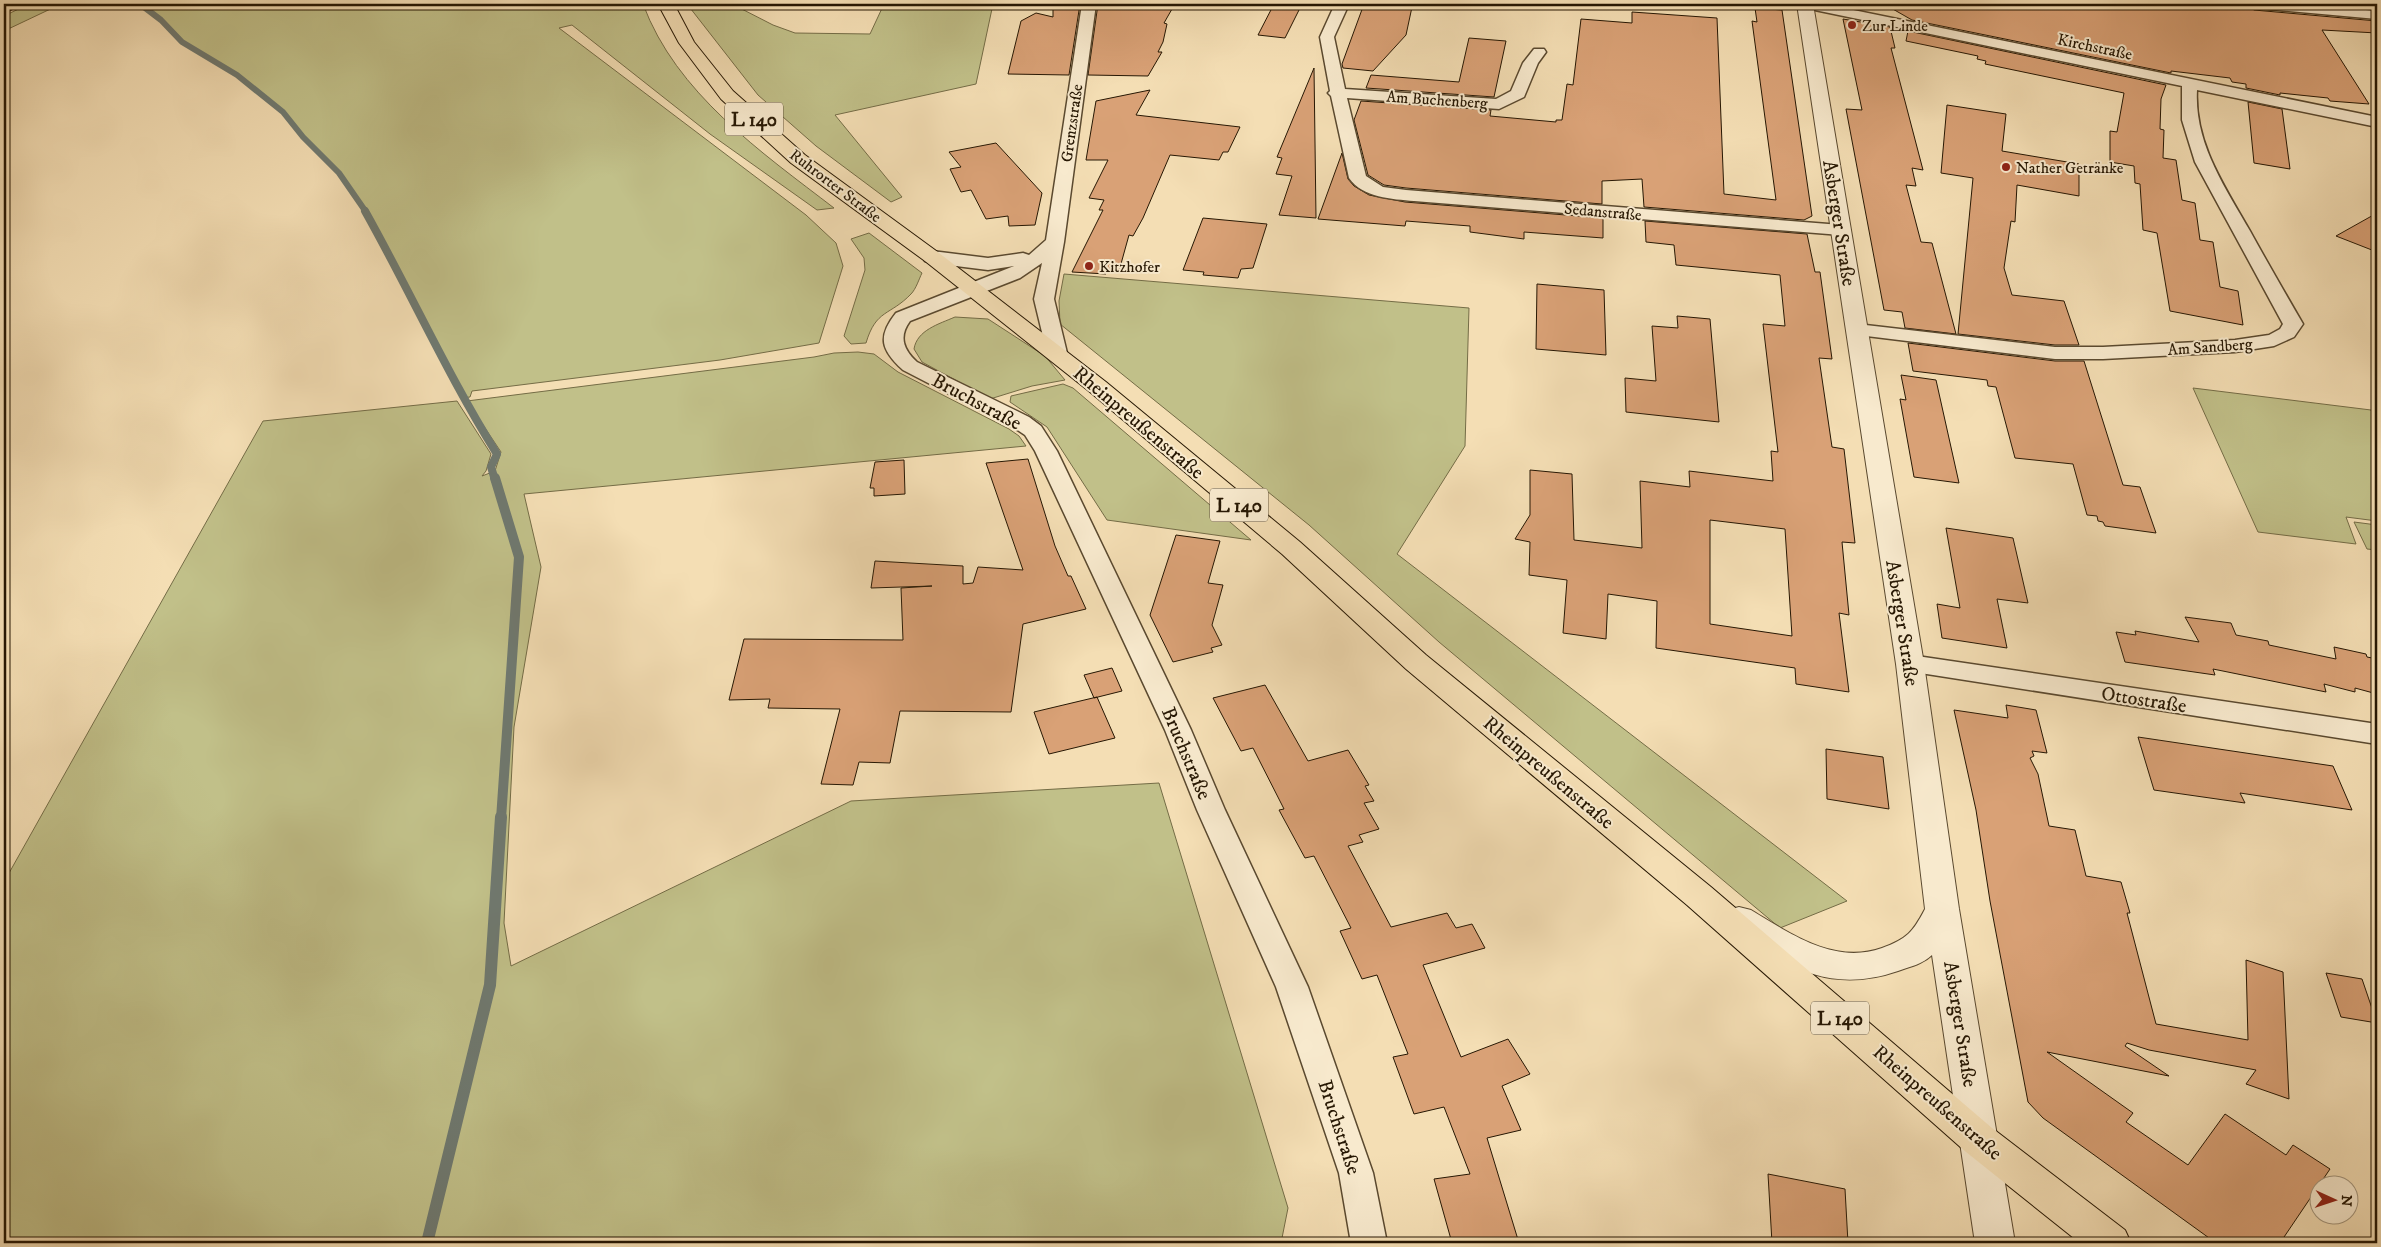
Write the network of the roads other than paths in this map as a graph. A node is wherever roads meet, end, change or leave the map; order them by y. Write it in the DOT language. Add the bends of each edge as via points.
graph roads {
  1 [pos="13,4"];
  2 [pos="666,4"];
  3 [pos="1089,4"];
  4 [pos="1342,4"];
  5 [pos="1805,4"];
  6 [pos="2254,4"];
  7 [pos="4,9"];
  8 [pos="2377,15"];
  9 [pos="1540,52"];
  10 [pos="2190,84"];
  11 [pos="1336,93"];
  12 [pos="2377,122"];
  13 [pos="1841,230"];
  14 [pos="1049,248"];
  15 [pos="932,257"];
  16 [pos="1049,272"];
  17 [pos="980,295"];
  18 [pos="1857,330"];
  19 [pos="1056,353"];
  20 [pos="1910,664"];
  21 [pos="2377,734"];
  22 [pos="1700,896"];
  23 [pos="1942,909"];
  24 [pos="1979,1140"];
  25 [pos="1369,1243"];
  26 [pos="1995,1243"];
  27 [pos="2111,1243"];
  1 -- 7 [label="main road"];
  2 -- 15 [label="main road, Ruhrorter Straße / L 140" via="687,43 727,95 798,159"];
  3 -- 14 [label="street, Grenzstraße"];
  4 -- 11 [label="street" via="1328,37"];
  5 -- 10 [label="street, Kirchstraße"];
  5 -- 13 [label="street, Asberger Straße"];
  6 -- 8 [label="street"];
  9 -- 11 [label="street, Am Buchenberg" via="1531,63 1518,94 1499,104"];
  10 -- 12 [label="street, Kirchstraße"];
  10 -- 18 [label="street, Am Sandberg" via="2187,108 2208,174 2293,324 2287,333 2274,340 2235,346 2055,353"];
  11 -- 13 [label="street, Sedanstraße" via="1358,178 1366,187 1385,193"];
  13 -- 18 [label="street, Asberger Straße"];
  14 -- 15 [label="street" via="1016,261 988,264"];
  14 -- 16 [label="street, Grenzstraße"];
  14 -- 17 [label="street" via="1026,267"];
  15 -- 17 [label="main road, Ruhrorter Straße / L 140"];
  16 -- 17 [label="street"];
  16 -- 19 [label="street, Grenzstraße" via="1044,299"];
  17 -- 19 [label="main road, Rheinpreußenstraße / L 140"];
  17 -- 25 [label="street, Bruchstraße" via="917,324 893,344 897,355 910,366 1021,422 1033,431 1046,451 1178,730 1292,987 1356,1172"];
  18 -- 20 [label="street, Asberger Straße"];
  19 -- 22 [label="main road, Rheinpreußenstraße / L 140" via="1291,548 1416,662"];
  20 -- 21 [label="street, Ottostraße"];
  20 -- 23 [label="street, Asberger Straße"];
  22 -- 23 [label="street" via="1788,949 1830,966 1856,969 1878,966 1921,947"];
  22 -- 24 [label="main road, Rheinpreußenstraße / L 140"];
  23 -- 24 [label="street, Asberger Straße"];
  24 -- 26 [label="street, Asberger Straße"];
  24 -- 27 [label="main road, Rheinpreußenstraße / L 140"];
}
